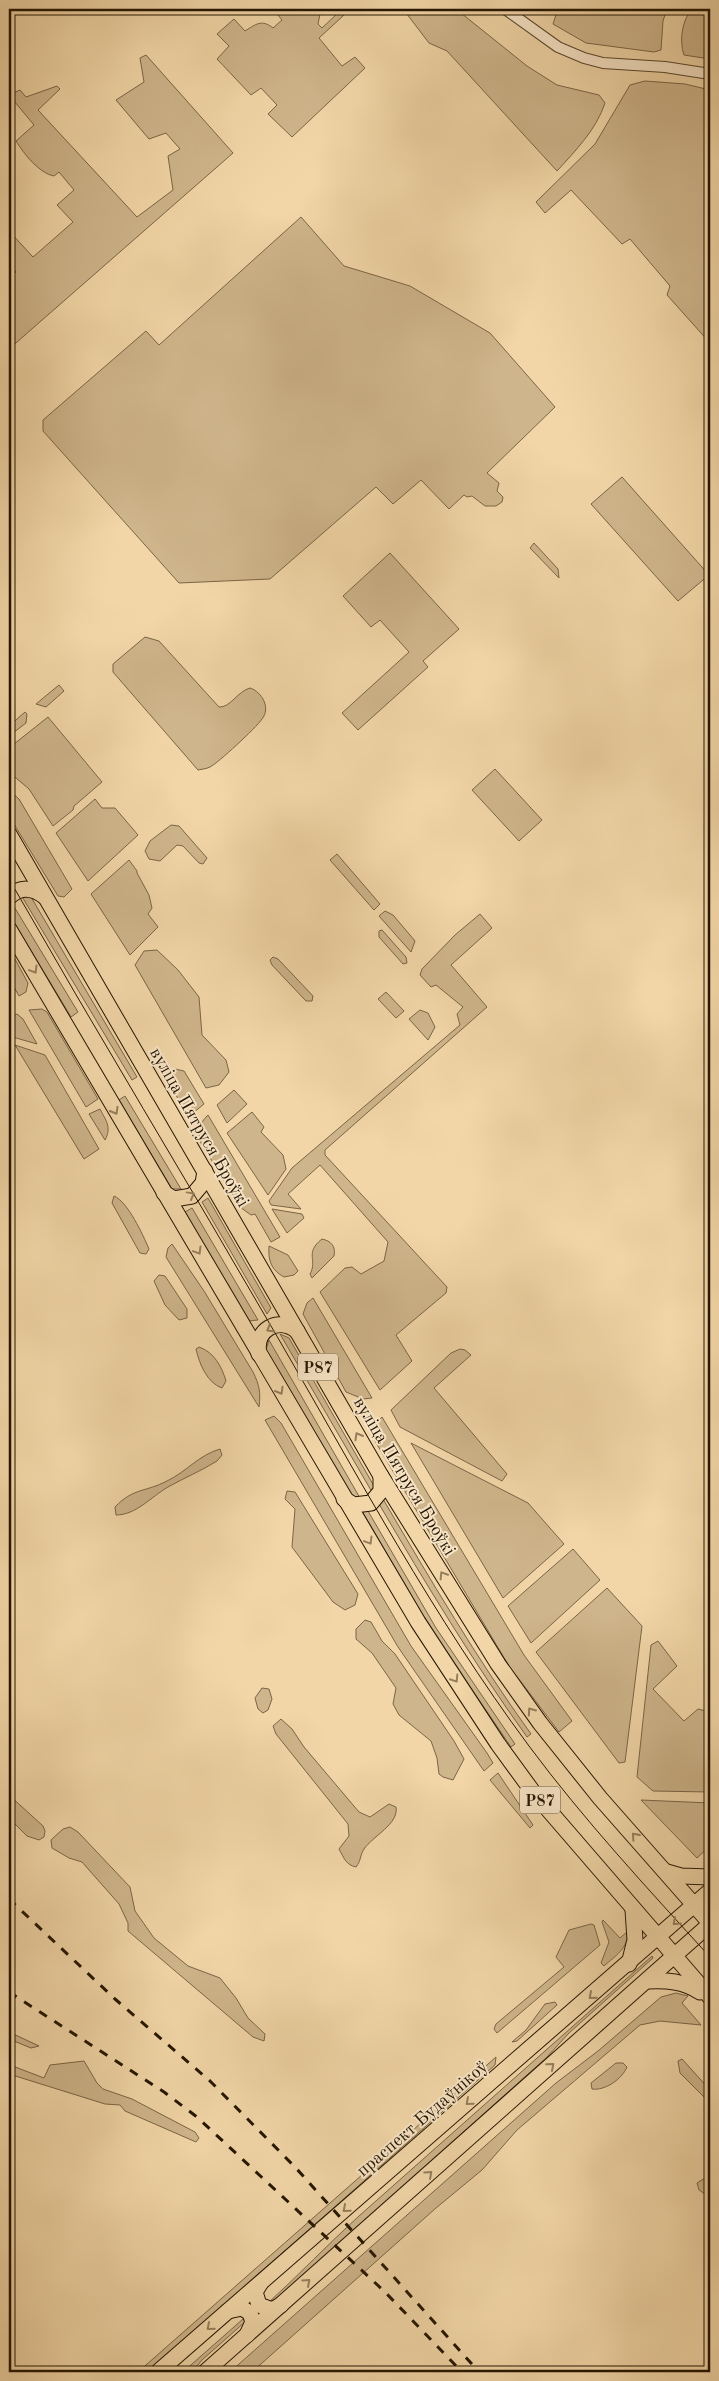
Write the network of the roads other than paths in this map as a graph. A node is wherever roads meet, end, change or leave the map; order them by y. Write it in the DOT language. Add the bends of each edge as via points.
graph roads {
  1 [pos="505,9"];
  2 [pos="710,74"];
  3 [pos="9,834"];
  4 [pos="24,860"];
  5 [pos="9,887"];
  6 [pos="9,897"];
  7 [pos="45,897"];
  8 [pos="9,928"];
  9 [pos="204,1171"];
  10 [pos="164,1193"];
  11 [pos="297,1331"];
  12 [pos="259,1354"];
  13 [pos="381,1476"];
  14 [pos="344,1499"];
  15 [pos="667,1872"];
  16 [pos="710,1877"];
  17 [pos="710,1891"];
  18 [pos="694,1905"];
  19 [pos="634,1910"];
  20 [pos="710,1924"];
  21 [pos="658,1938"];
  22 [pos="674,1957"];
  23 [pos="628,1964"];
  24 [pos="647,1981"];
  25 [pos="710,1998"];
  26 [pos="260,2284"];
  27 [pos="281,2305"];
  28 [pos="228,2311"];
  29 [pos="247,2335"];
  30 [pos="158,2372"];
  31 [pos="205,2372"];
  1 -- 2 [label="street" via="558,47 578,56 603,63"];
  3 -- 4 [label="main road, вуліца Пятруся Броўкі / Р87"];
  4 -- 5 [label="main road" via="20,879"];
  4 -- 7 [label="main road, вуліца Пятруся Броўкі / Р87"];
  6 -- 7 [label="main road" via="24,889 35,890"];
  7 -- 9 [label="main road, вуліца Пятруся Броўкі / Р87"];
  8 -- 10 [label="main road, Р87, one-way"];
  10 -- 9 [label="main road, one-way" via="180,1199 192,1196 200,1188"];
  9 -- 11 [label="main road, вуліца Пятруся Броўкі / Р87"];
  10 -- 12 [label="main road, Р87, one-way"];
  11 -- 12 [label="main road, one-way" via="286,1325 269,1327 258,1342"];
  13 -- 11 [label="main road, вуліца Пятруся Броўкі / Р87, one-way"];
  12 -- 14 [label="main road, Р87, one-way"];
  13 -- 14 [label="main road" via="381,1491 371,1503 354,1505"];
  15 -- 13 [label="main road, вуліца Пятруся Броўкі / Р87, one-way" via="600,1798 540,1723 498,1664"];
  14 -- 19 [label="main road, Р87, one-way" via="418,1622 498,1744 534,1792"];
  15 -- 16 [label="main road"];
  15 -- 18 [label="main road, вуліца Пятруся Броўкі / Р87"];
  17 -- 18 [label="main road, праспект Будаўнікоў"];
  18 -- 20 [label="main road, вуліца Пятруся Броўкі / Р87"];
  18 -- 21 [label="main road, праспект Будаўнікоў, one-way"];
  19 -- 21 [label="main road, Р87"];
  19 -- 23 [label="main road" via="636,1940"];
  20 -- 22 [label="main road"];
  21 -- 22 [label="main road, Р87"];
  21 -- 23 [label="main road, праспект Будаўнікоў"];
  22 -- 24 [label="main road"];
  22 -- 25 [label="main road, Р87"];
  23 -- 26 [label="main road, праспект Будаўнікоў, one-way"];
  24 -- 25 [label="main road" via="692,1986"];
  27 -- 24 [label="main road, one-way"];
  26 -- 27 [label="main road" via="255,2292 259,2305 272,2310"];
  26 -- 28 [label="main road, праспект Будаўнікоў"];
  27 -- 29 [label="main road"];
  28 -- 29 [label="main road" via="237,2308 250,2314 253,2322"];
  28 -- 30 [label="main road, праспект Будаўнікоў, one-way"];
  29 -- 31 [label="main road"];
}
